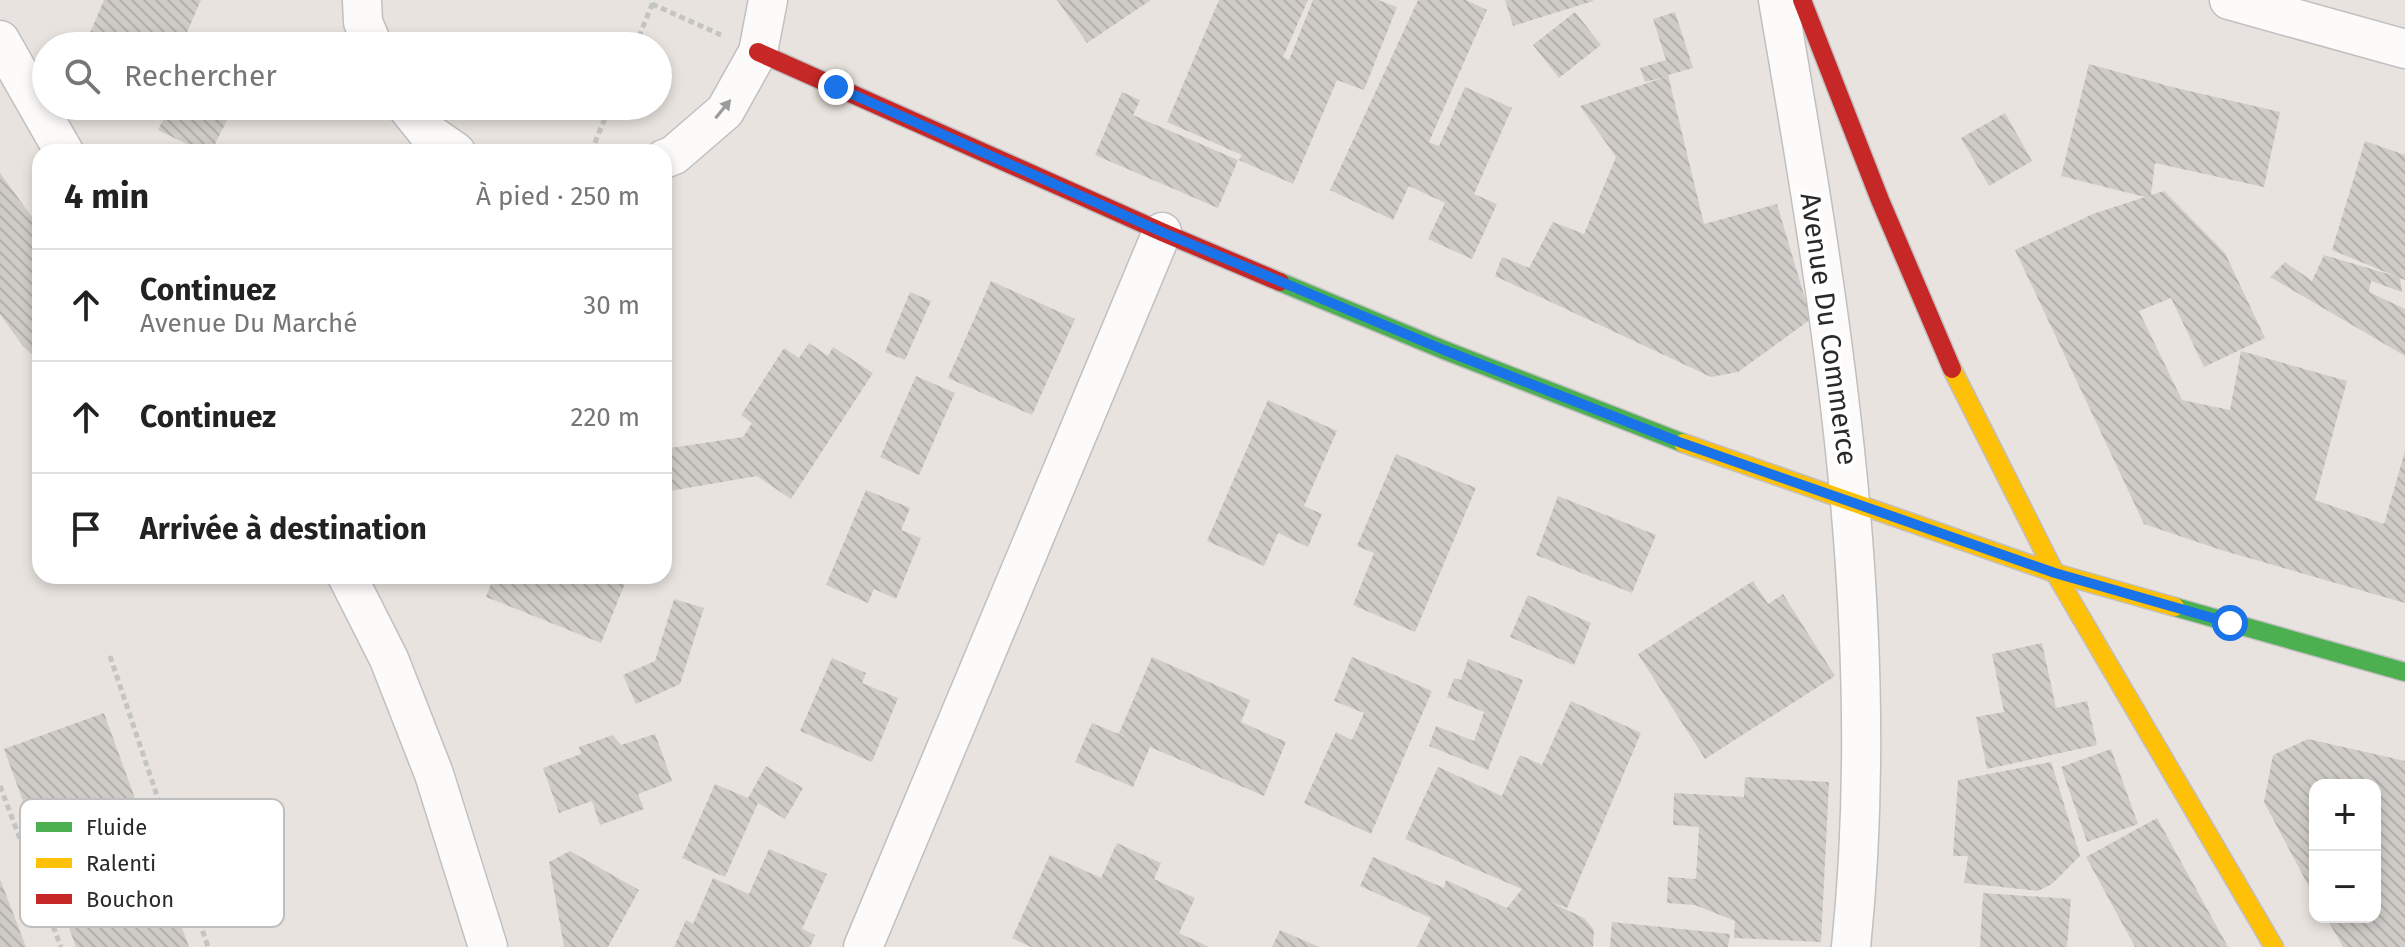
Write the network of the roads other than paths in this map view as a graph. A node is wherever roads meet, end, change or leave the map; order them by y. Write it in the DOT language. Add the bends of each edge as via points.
graph roads {
  1 [pos="362,0"];
  2 [pos="768,0"];
  3 [pos="1778,0"];
  4 [pos="1802,0"];
  5 [pos="2229,0"];
  6 [pos="367,32"];
  7 [pos="0,40"];
  8 [pos="2405,49"];
  9 [pos="758,52"];
  10 [pos="32,96"];
  11 [pos="46,120"];
  12 [pos="417,120"];
  13 [pos="59,144"];
  14 [pos="445,144"];
  15 [pos="672,156"];
  16 [pos="1162,232"];
  17 [pos="1852,500"];
  18 [pos="2055,573"];
  19 [pos="351,584"];
  20 [pos="2405,672"];
  21 [pos="488,947"];
  22 [pos="863,947"];
  23 [pos="1851,947"];
  24 [pos="2274,947"];
  1 -- 6 [label="street"];
  2 -- 9 [label="street"];
  3 -- 17 [label="street, Avenue Du Commerce" via="1821,250"];
  4 -- 18 [label="street" via="1956,378"];
  5 -- 8 [label="street"];
  7 -- 10 [label="street"];
  15 -- 9 [label="street, one-way" via="725,111"];
  9 -- 16 [label="street"];
  11 -- 13 [label="street"];
  12 -- 14 [label="street"];
  16 -- 17 [label="street" via="1679,442"];
  16 -- 22 [label="street"];
  17 -- 18 [label="street"];
  17 -- 23 [label="street, Avenue Du Commerce" via="1862,772"];
  18 -- 20 [label="street"];
  18 -- 24 [label="street"];
  19 -- 21 [label="street" via="389,659 434,774"];
}
